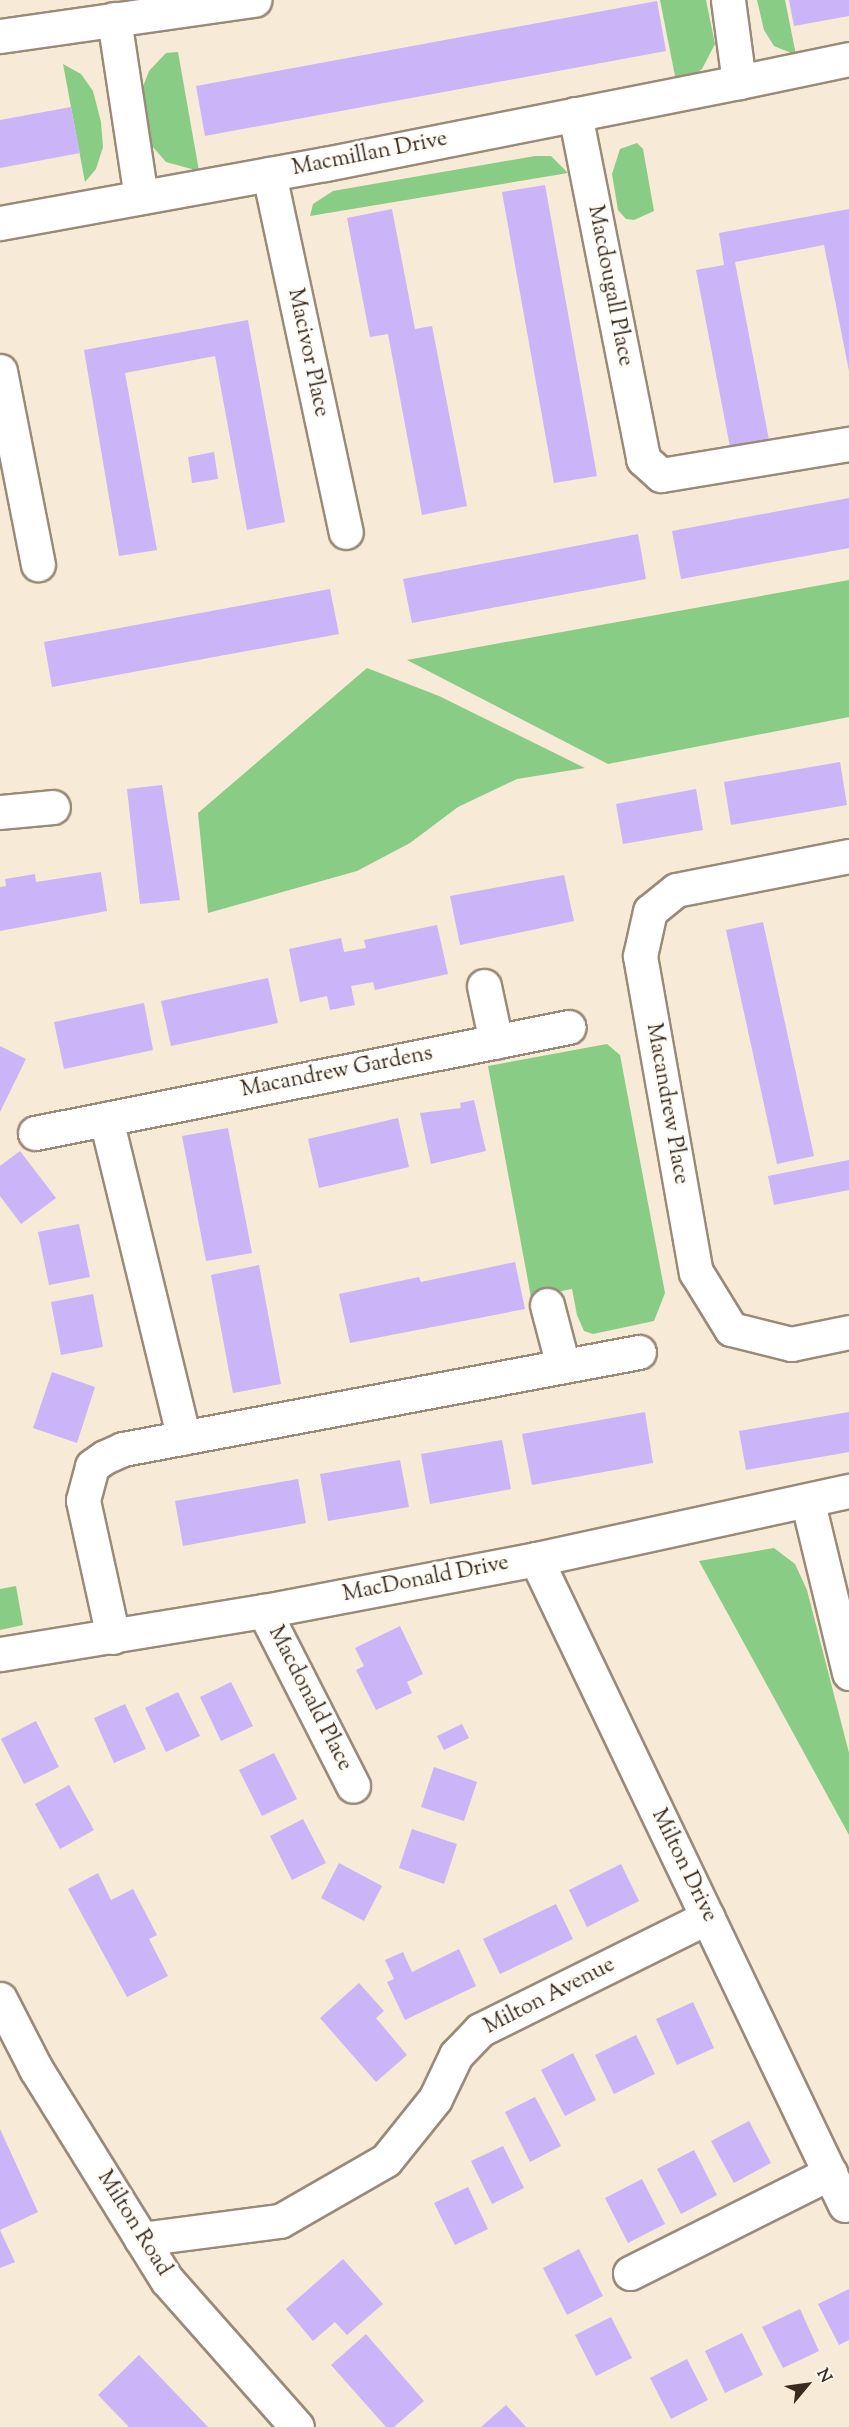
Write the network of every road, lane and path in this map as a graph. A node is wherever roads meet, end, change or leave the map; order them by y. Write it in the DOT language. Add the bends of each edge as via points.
graph roads {
  1 [pos="254,0"];
  2 [pos="728,0"];
  3 [pos="114,19"];
  4 [pos="0,36"];
  5 [pos="849,59"];
  6 [pos="739,82"];
  7 [pos="575,114"];
  8 [pos="268,174"];
  9 [pos="141,197"];
  10 [pos="0,223"];
  11 [pos="0,371"];
  12 [pos="849,444"];
  13 [pos="346,532"];
  14 [pos="38,564"];
  15 [pos="52,807"];
  16 [pos="0,812"];
  17 [pos="849,856"];
  18 [pos="484,986"];
  19 [pos="569,1027"];
  20 [pos="496,1042"];
  21 [pos="106,1119"];
  22 [pos="35,1133"];
  23 [pos="548,1305"];
  24 [pos="849,1332"];
  25 [pos="639,1352"];
  26 [pos="562,1366"];
  27 [pos="184,1438"];
  28 [pos="849,1491"];
  29 [pos="808,1503"];
  30 [pos="536,1559"];
  31 [pos="264,1611"];
  32 [pos="113,1637"];
  33 [pos="0,1654"];
  34 [pos="849,1673"];
  35 [pos="353,1786"];
  36 [pos="708,1917"];
  37 [pos="0,1999"];
  38 [pos="830,2173"];
  39 [pos="845,2205"];
  40 [pos="141,2239"];
  41 [pos="630,2273"];
  42 [pos="297,2427"];
  1 -- 3 [label="street"];
  2 -- 6 [label="street"];
  3 -- 4 [label="street"];
  3 -- 9 [label="street"];
  5 -- 6 [label="street, Macmillan Drive"];
  6 -- 7 [label="street, Macmillan Drive"];
  7 -- 8 [label="street, Macmillan Drive"];
  7 -- 12 [label="street, Macdougall Place" via="643,459 661,475"];
  8 -- 9 [label="street, Macmillan Drive"];
  8 -- 13 [label="street, Macivor Place"];
  9 -- 10 [label="street, Macmillan Drive"];
  11 -- 14 [label="street"];
  15 -- 16 [label="street"];
  17 -- 24 [label="street, Macandrew Place" via="676,890 650,911 640,956 696,1272 731,1329 791,1344"];
  18 -- 20 [label="street"];
  19 -- 20 [label="street, Macandrew Gardens"];
  20 -- 21 [label="street, Macandrew Gardens"];
  21 -- 22 [label="street, Macandrew Gardens"];
  21 -- 27 [label="street"];
  23 -- 26 [label="street"];
  25 -- 26 [label="street"];
  26 -- 27 [label="street"];
  27 -- 32 [label="street" via="114,1453 92,1467 85,1482 83,1500"];
  28 -- 29 [label="street, MacDonald Drive"];
  29 -- 30 [label="street, MacDonald Drive"];
  29 -- 34 [label="street"];
  30 -- 31 [label="street, MacDonald Drive"];
  30 -- 36 [label="street, Milton Drive"];
  31 -- 32 [label="street, MacDonald Drive"];
  31 -- 35 [label="street, Macdonald Place"];
  32 -- 33 [label="street, MacDonald Drive"];
  36 -- 38 [label="street, Milton Drive"];
  36 -- 40 [label="street, Milton Avenue" via="480,2030 456,2055 435,2099 386,2160 280,2221"];
  37 -- 40 [label="street, Milton Road" via="36,2069"];
  38 -- 39 [label="street, Milton Drive"];
  38 -- 41 [label="street"];
  40 -- 42 [label="street, Milton Road" via="167,2280"];
}
